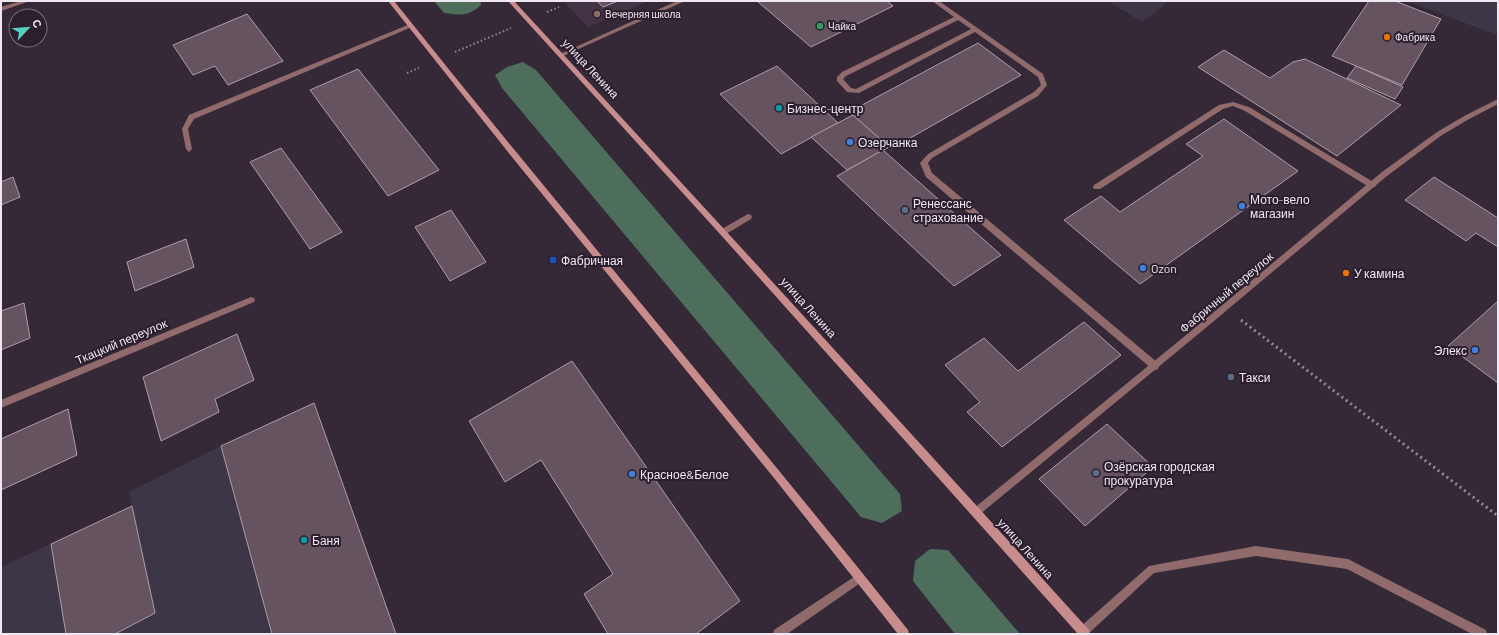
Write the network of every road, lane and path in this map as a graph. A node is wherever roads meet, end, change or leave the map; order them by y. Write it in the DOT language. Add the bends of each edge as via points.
graph roads {
  1 [pos="27,1"];
  2 [pos="391,1"];
  3 [pos="511,1"];
  4 [pos="682,1"];
  5 [pos="935,1"];
  6 [pos="559,7"];
  7 [pos="1,9"];
  8 [pos="958,18"];
  9 [pos="528,20"];
  10 [pos="410,26"];
  11 [pos="975,30"];
  12 [pos="561,55"];
  13 [pos="437,60"];
  14 [pos="407,73"];
  15 [pos="1498,101"];
  16 [pos="189,149"];
  17 [pos="1372,185"];
  18 [pos="1097,187"];
  19 [pos="748,217"];
  20 [pos="723,232"];
  21 [pos="251,300"];
  22 [pos="1225,308"];
  23 [pos="1155,366"];
  24 [pos="1,404"];
  25 [pos="976,512"];
  26 [pos="1498,516"];
  27 [pos="860,578"];
  28 [pos="1084,633"];
  29 [pos="778,634"];
  30 [pos="904,634"];
  31 [pos="1482,634"];
  1 -- 7 [label="street"];
  2 -- 10 [label="main road"];
  3 -- 9 [label="main road, улица Ленина"];
  4 -- 12 [label="street"];
  5 -- 8 [label="street"];
  6 -- 9 [label="path"];
  8 -- 11 [label="street"];
  8 -- 11 [label="street" via="838,79 849,90 857,91"];
  9 -- 12 [label="main road, улица Ленина"];
  9 -- 13 [label="path"];
  10 -- 13 [label="main road"];
  10 -- 16 [label="street" via="191,117 185,129"];
  11 -- 23 [label="street" via="1041,76 1044,85 1036,94 930,156 924,163 929,175"];
  12 -- 20 [label="main road, улица Ленина"];
  13 -- 14 [label="path"];
  13 -- 27 [label="main road"];
  15 -- 17 [label="street, Фабричный переулок" via="1452,124"];
  17 -- 18 [label="street" via="1248,109 1233,104 1221,107"];
  17 -- 22 [label="street, Фабричный переулок"];
  19 -- 20 [label="street"];
  20 -- 25 [label="main road, улица Ленина"];
  21 -- 24 [label="street, Ткацкий переулок"];
  22 -- 23 [label="street, Фабричный переулок"];
  22 -- 26 [label="path"];
  23 -- 25 [label="street, Фабричный переулок"];
  25 -- 28 [label="main road, улица Ленина"];
  27 -- 29 [label="street"];
  27 -- 30 [label="main road"];
  28 -- 31 [label="street" via="1152,569 1256,551 1348,564"];
}
